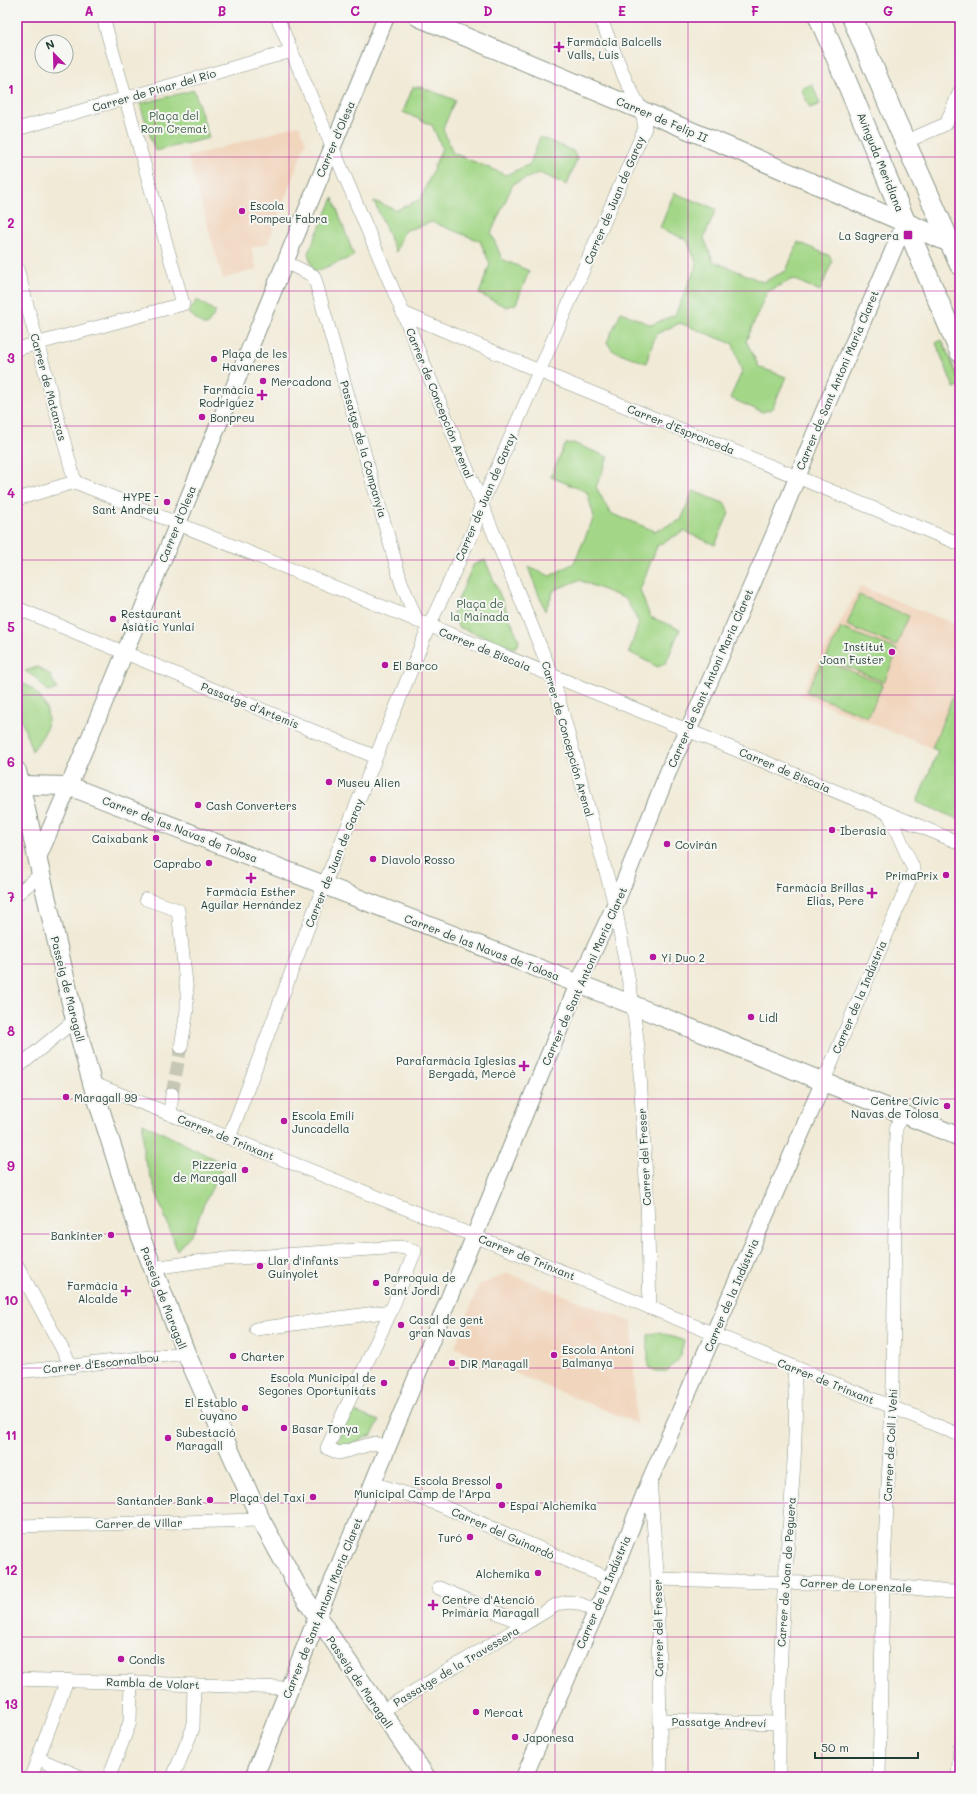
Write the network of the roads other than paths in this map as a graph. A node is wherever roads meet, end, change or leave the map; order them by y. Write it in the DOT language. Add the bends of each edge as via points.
graph roads {
  1 [pos="102,17"];
  2 [pos="277,17"];
  3 [pos="386,17"];
  4 [pos="418,17"];
  5 [pos="600,17"];
  6 [pos="819,17"];
  7 [pos="852,17"];
  8 [pos="292,51"];
  9 [pos="960,92"];
  10 [pos="125,98"];
  11 [pos="642,111"];
  12 [pos="17,129"];
  13 [pos="905,142"];
  14 [pos="332,146"];
  15 [pos="905,223"];
  16 [pos="955,244"];
  17 [pos="285,262"];
  18 [pos="960,264"];
  19 [pos="17,268"];
  20 [pos="403,313"];
  21 [pos="38,343"];
  22 [pos="17,349"];
  23 [pos="960,352"];
  24 [pos="539,371"];
  25 [pos="797,476"];
  26 [pos="75,482"];
  27 [pos="17,499"];
  28 [pos="481,505"];
  29 [pos="177,523"];
  30 [pos="960,544"];
  31 [pos="17,608"];
  32 [pos="423,624"];
  33 [pos="124,653"];
  34 [pos="552,675"];
  35 [pos="688,730"];
  36 [pos="376,757"];
  37 [pos="19,778"];
  38 [pos="69,786"];
  39 [pos="889,814"];
  40 [pos="960,843"];
  41 [pos="38,867"];
  42 [pos="324,885"];
  43 [pos="17,894"];
  44 [pos="146,899"];
  45 [pos="615,905"];
  46 [pos="578,984"];
  47 [pos="633,1005"];
  48 [pos="75,1020"];
  49 [pos="181,1047"];
  50 [pos="17,1068"];
  51 [pos="92,1083"];
  52 [pos="823,1083"];
  53 [pos="172,1094"];
  54 [pos="170,1114"];
  55 [pos="901,1114"];
  56 [pos="960,1137"];
  57 [pos="229,1138"];
  58 [pos="475,1236"];
  59 [pos="17,1265"];
  60 [pos="152,1268"];
  61 [pos="650,1308"];
  62 [pos="391,1310"];
  63 [pos="256,1329"];
  64 [pos="715,1335"];
  65 [pos="186,1353"];
  66 [pos="72,1367"];
  67 [pos="794,1367"];
  68 [pos="17,1372"];
  69 [pos="892,1408"];
  70 [pos="960,1435"];
  71 [pos="387,1448"];
  72 [pos="650,1480"];
  73 [pos="372,1483"];
  74 [pos="261,1520"];
  75 [pos="17,1526"];
  76 [pos="610,1579"];
  77 [pos="657,1579"];
  78 [pos="784,1582"];
  79 [pos="883,1585"];
  80 [pos="439,1588"];
  81 [pos="960,1591"];
  82 [pos="596,1611"];
  83 [pos="317,1619"];
  84 [pos="524,1624"];
  85 [pos="17,1679"];
  86 [pos="67,1680"];
  87 [pos="131,1681"];
  88 [pos="194,1685"];
  89 [pos="289,1688"];
  90 [pos="380,1712"];
  91 [pos="660,1720"];
  92 [pos="778,1723"];
  93 [pos="960,1747"];
  94 [pos="39,1759"];
  95 [pos="31,1777"];
  96 [pos="81,1777"];
  97 [pos="109,1777"];
  98 [pos="173,1777"];
  99 [pos="254,1777"];
  100 [pos="426,1777"];
  101 [pos="524,1777"];
  102 [pos="664,1777"];
  103 [pos="779,1777"];
  104 [pos="879,1777"];
  105 [pos="958,1777"];
  1 -- 10 [label="street"];
  2 -- 8 [label="street, Carrer de Concepción Arenal"];
  3 -- 14 [label="street, Carrer d'Olesa"];
  4 -- 11 [label="main road, Carrer de Felip II"];
  5 -- 11 [label="street, Carrer de Juan de Garay" via="626,81"];
  6 -- 15 [label="main road, Avinguda Meridiana" via="889,179"];
  7 -- 13 [label="main road"];
  8 -- 10 [label="street, Carrer de Pinar del Río"];
  8 -- 14 [label="street, Carrer de Concepción Arenal"];
  9 -- 13 [label="street" via="946,124"];
  10 -- 12 [label="street, Carrer de Pinar del Río"];
  10 -- 21 [label="street" via="183,304"];
  11 -- 15 [label="main road, Carrer de Felip II"];
  11 -- 24 [label="street, Carrer de Juan de Garay" via="646,128"];
  13 -- 16 [label="main road"];
  14 -- 17 [label="street, Carrer d'Olesa"];
  14 -- 20 [label="street, Carrer de Concepción Arenal"];
  15 -- 16 [label="main road"];
  15 -- 23 [label="main road, Avinguda Meridiana"];
  15 -- 25 [label="street, Carrer de Sant Antoni Maria Claret"];
  16 -- 18 [label="main road"];
  17 -- 29 [label="street, Carrer d'Olesa"];
  17 -- 32 [label="street, Passatge de la Companyia" via="314,276 401,582"];
  19 -- 21 [label="street, Carrer de Matanzas"];
  20 -- 24 [label="street, Carrer d'Espronceda"];
  20 -- 28 [label="street, Carrer de Concepción Arenal"];
  21 -- 22 [label="street"];
  21 -- 26 [label="street, Carrer de Matanzas"];
  24 -- 25 [label="street, Carrer d'Espronceda"];
  24 -- 28 [label="street, Carrer de Juan de Garay"];
  25 -- 30 [label="street, Carrer d'Espronceda"];
  25 -- 35 [label="street, Carrer de Sant Antoni Maria Claret"];
  26 -- 27 [label="street"];
  26 -- 29 [label="street, Carrer de Biscaia"];
  28 -- 32 [label="street, Carrer de Juan de Garay" via="474,529"];
  28 -- 34 [label="street, Carrer de Concepción Arenal"];
  29 -- 32 [label="street, Carrer de Biscaia"];
  29 -- 33 [label="street, Carrer d'Olesa"];
  31 -- 33 [label="street, Passatge d'Artemís"];
  32 -- 34 [label="street, Carrer de Biscaia"];
  32 -- 36 [label="street, Carrer de Juan de Garay"];
  33 -- 36 [label="street, Passatge d'Artemís"];
  33 -- 38 [label="street, Carrer d'Olesa"];
  34 -- 35 [label="street, Carrer de Biscaia"];
  34 -- 45 [label="street, Carrer de Concepción Arenal"];
  35 -- 39 [label="street, Carrer de Biscaia"];
  35 -- 45 [label="street, Carrer de Sant Antoni Maria Claret" via="674,757"];
  36 -- 42 [label="street, Carrer de Juan de Garay"];
  37 -- 38 [label="main road"];
  37 -- 41 [label="main road, Passeig de Maragall"];
  38 -- 41 [label="street, Carrer d'Olesa"];
  38 -- 42 [label="main road, Carrer de las Navas de Tolosa"];
  39 -- 40 [label="street, Carrer de Biscaia"];
  39 -- 52 [label="street, Carrer de la Indústria" via="914,870"];
  41 -- 43 [label="street"];
  41 -- 48 [label="main road, Passeig de Maragall"];
  42 -- 46 [label="main road, Carrer de las Navas de Tolosa"];
  42 -- 57 [label="street, Carrer de Juan de Garay"];
  44 -- 49 [label="street" via="178,910 187,993"];
  45 -- 46 [label="street, Carrer de Sant Antoni Maria Claret"];
  45 -- 47 [label="street, Carrer de Concepción Arenal"];
  46 -- 47 [label="main road, Carrer de las Navas de Tolosa"];
  46 -- 58 [label="street, Carrer de Sant Antoni Maria Claret"];
  47 -- 52 [label="main road, Carrer de las Navas de Tolosa"];
  47 -- 61 [label="street, Carrer del Freser" via="639,1057 647,1189"];
  48 -- 50 [label="street"];
  48 -- 51 [label="main road, Passeig de Maragall"];
  51 -- 54 [label="street, Carrer de Trinxant"];
  51 -- 60 [label="main road, Passeig de Maragall" via="123,1186"];
  52 -- 55 [label="main road, Carrer de las Navas de Tolosa"];
  52 -- 64 [label="street, Carrer de la Indústria"];
  53 -- 54 [label="street"];
  54 -- 57 [label="street, Carrer de Trinxant"];
  55 -- 56 [label="main road, Carrer de las Navas de Tolosa"];
  55 -- 69 [label="street, Carrer de Coll i Vehí" via="896,1129"];
  57 -- 58 [label="street, Carrer de Trinxant"];
  58 -- 61 [label="street, Carrer de Trinxant"];
  58 -- 71 [label="street, Carrer de Sant Antoni Maria Claret"];
  59 -- 66 [label="street"];
  60 -- 62 [label="street" via="210,1260 401,1247 415,1251"];
  60 -- 65 [label="main road, Passeig de Maragall"];
  61 -- 64 [label="street, Carrer de Trinxant"];
  62 -- 63 [label="street"];
  62 -- 71 [label="street" via="327,1448 339,1453 375,1443"];
  64 -- 67 [label="street, Carrer de Trinxant"];
  64 -- 72 [label="street, Carrer de la Indústria"];
  65 -- 66 [label="street, Carrer d'Escornalbou"];
  65 -- 74 [label="main road, Passeig de Maragall"];
  66 -- 68 [label="street, Carrer d'Escornalbou"];
  67 -- 69 [label="street, Carrer de Trinxant"];
  67 -- 78 [label="street, Carrer de Joan de Peguera" via="793,1471"];
  69 -- 70 [label="street, Carrer de Trinxant"];
  69 -- 79 [label="street, Carrer de Coll i Vehí"];
  71 -- 73 [label="street, Carrer de Sant Antoni Maria Claret"];
  72 -- 76 [label="street, Carrer de la Indústria"];
  72 -- 77 [label="street, Carrer del Freser"];
  73 -- 76 [label="street, Carrer del Guinardó" via="435,1503"];
  73 -- 83 [label="street, Carrer de Sant Antoni Maria Claret"];
  74 -- 75 [label="street, Carrer de Villar"];
  74 -- 83 [label="main road, Passeig de Maragall"];
  76 -- 82 [label="street, Carrer de la Indústria"];
  77 -- 78 [label="street, Carrer de Lorenzale"];
  77 -- 91 [label="street, Carrer del Freser"];
  78 -- 79 [label="street, Carrer de Lorenzale"];
  78 -- 92 [label="street, Carrer de Joan de Peguera"];
  79 -- 81 [label="street, Carrer de Lorenzale"];
  79 -- 104 [label="street, Carrer de Coll i Vehí"];
  80 -- 84 [label="street"];
  82 -- 84 [label="street, Passatge de la Travessera" via="578,1602 567,1601"];
  82 -- 101 [label="street, Carrer de la Indústria"];
  83 -- 89 [label="main road, Carrer de Sant Antoni Maria Claret"];
  83 -- 90 [label="main road, Passeig de Maragall"];
  84 -- 90 [label="street, Passatge de la Travessera"];
  85 -- 86 [label="street, Rambla de Volart"];
  86 -- 87 [label="street, Rambla de Volart"];
  86 -- 94 [label="street"];
  87 -- 88 [label="street, Rambla de Volart"];
  87 -- 97 [label="street" via="130,1722"];
  88 -- 89 [label="street, Rambla de Volart"];
  88 -- 98 [label="street" via="193,1728"];
  89 -- 99 [label="main road, Carrer de Sant Antoni Maria Claret"];
  90 -- 100 [label="main road, Passeig de Maragall"];
  91 -- 92 [label="street, Passatge Andreví"];
  91 -- 102 [label="street, Carrer del Freser"];
  92 -- 103 [label="street, Carrer de Joan de Peguera"];
  93 -- 105 [label="street"];
  94 -- 95 [label="street"];
  94 -- 96 [label="street"];
}
